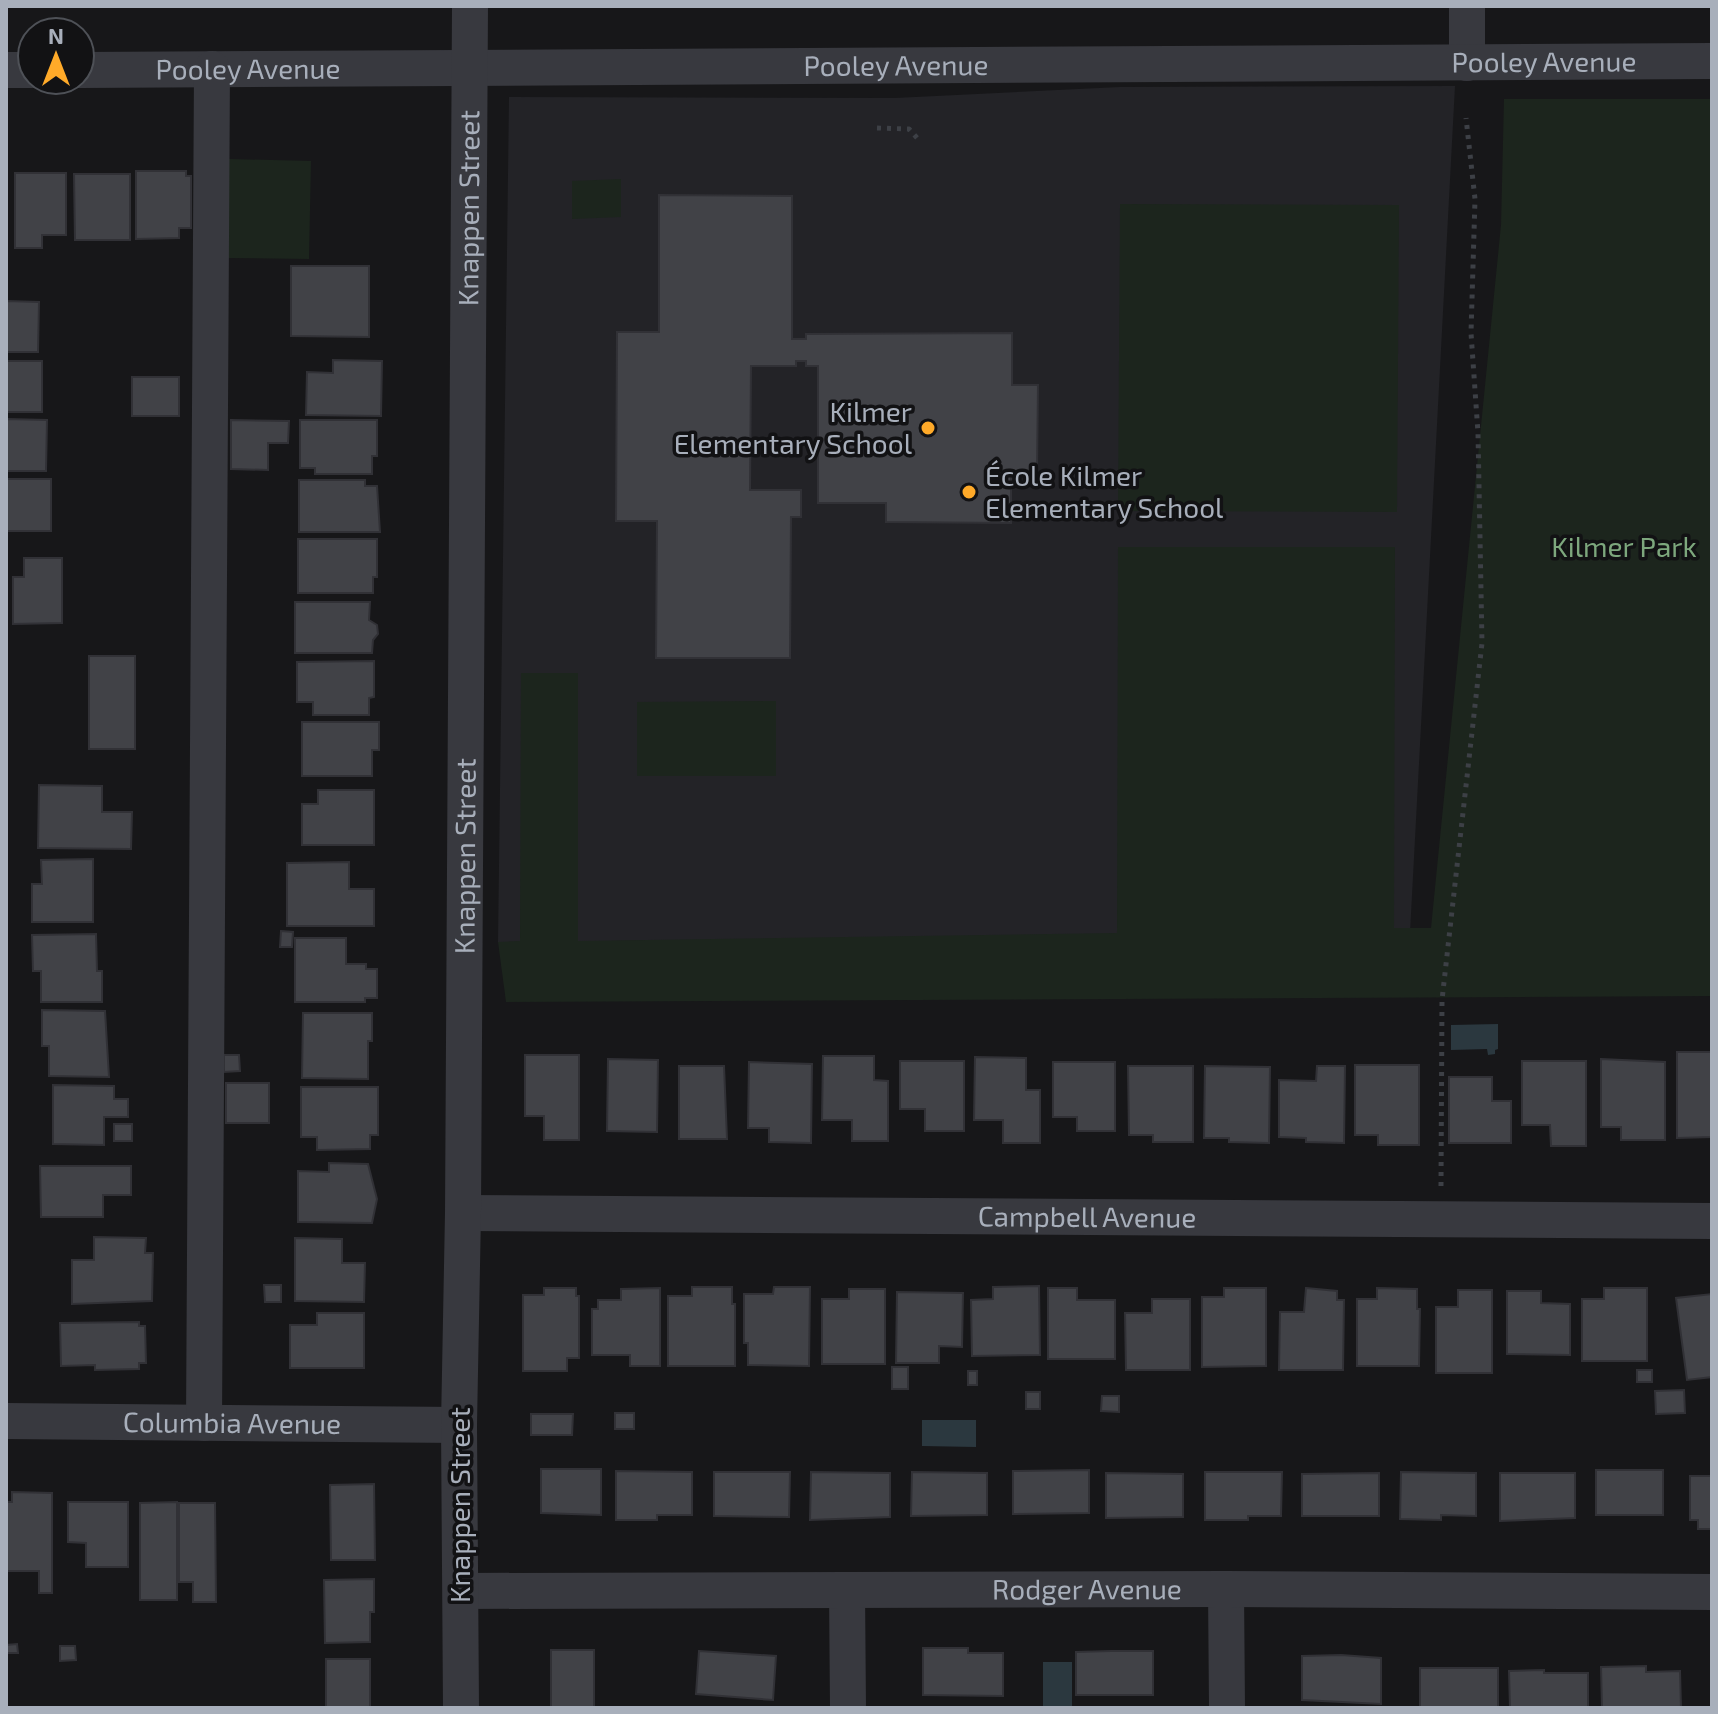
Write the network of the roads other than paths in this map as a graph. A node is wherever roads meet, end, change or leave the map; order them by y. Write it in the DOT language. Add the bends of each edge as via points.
graph roads {
  1 [pos="470,6"];
  2 [pos="1467,6"];
  3 [pos="1712,61"];
  4 [pos="1467,63"];
  5 [pos="469,68"];
  6 [pos="212,69"];
  7 [pos="96,70"];
  8 [pos="463,1213"];
  9 [pos="1712,1221"];
  10 [pos="6,1421"];
  11 [pos="204,1423"];
  12 [pos="459,1425"];
  13 [pos="1226,1589"];
  14 [pos="847,1590"];
  15 [pos="461,1591"];
  16 [pos="1712,1592"];
  17 [pos="461,1708"];
  18 [pos="848,1708"];
  19 [pos="1227,1708"];
  1 -- 5 [label="street, Knappen Street"];
  2 -- 4 [label="street"];
  3 -- 4 [label="street, Pooley Avenue"];
  4 -- 5 [label="street, Pooley Avenue"];
  5 -- 6 [label="street, Pooley Avenue"];
  5 -- 8 [label="street, Knappen Street"];
  6 -- 7 [label="street, Pooley Avenue"];
  6 -- 11 [label="street"];
  8 -- 9 [label="street, Campbell Avenue"];
  8 -- 12 [label="street, Knappen Street"];
  10 -- 11 [label="street, Columbia Avenue"];
  11 -- 12 [label="street, Columbia Avenue"];
  12 -- 15 [label="street, Knappen Street"];
  13 -- 14 [label="street, Rodger Avenue"];
  13 -- 16 [label="street, Rodger Avenue"];
  13 -- 19 [label="street"];
  14 -- 15 [label="street, Rodger Avenue"];
  14 -- 18 [label="street"];
  15 -- 17 [label="street, Knappen Street"];
}
